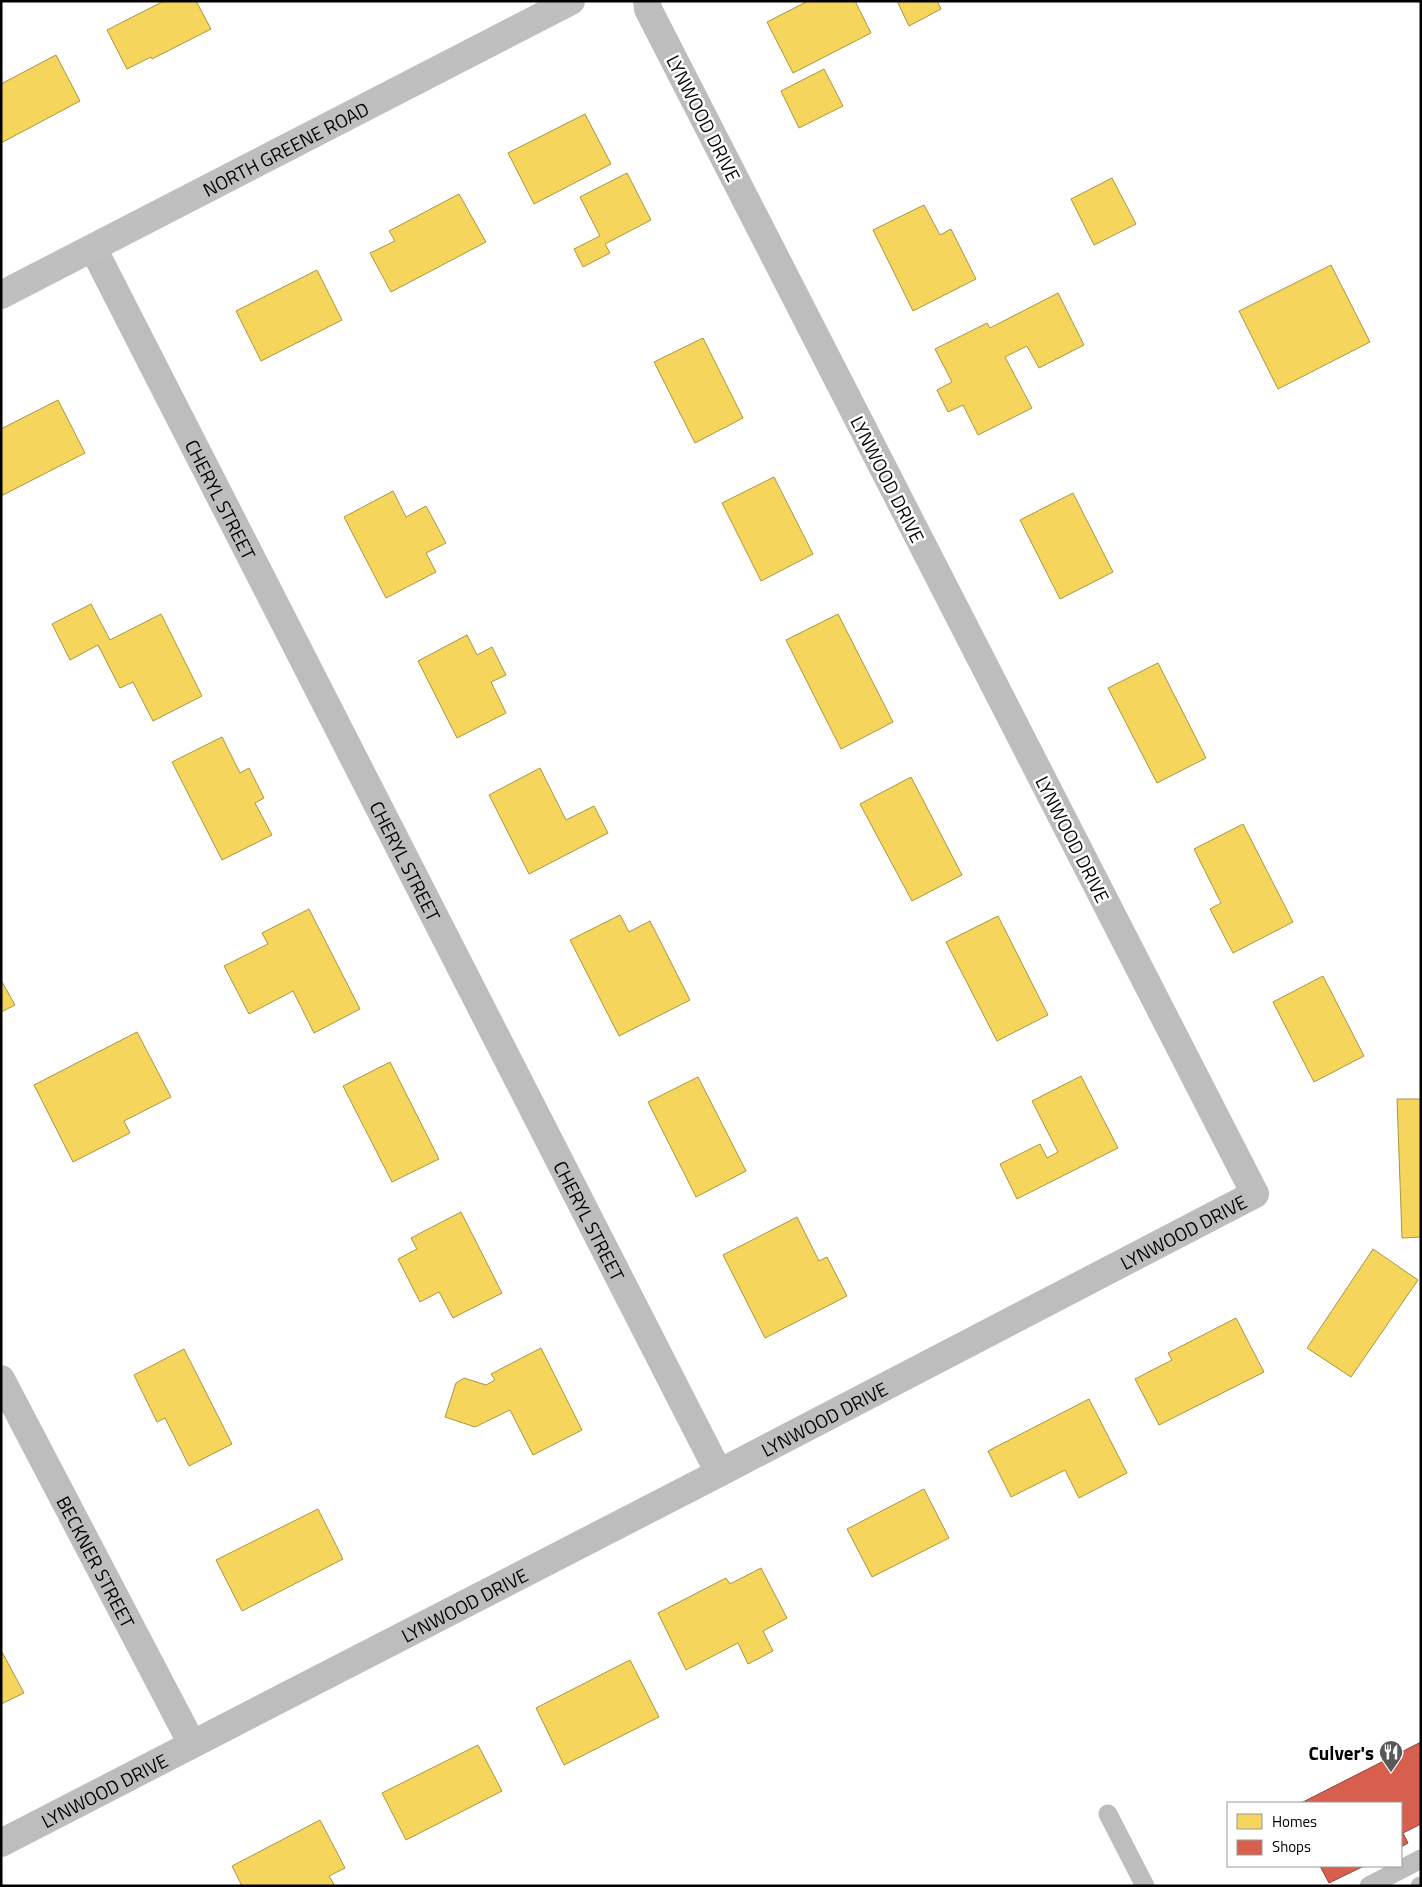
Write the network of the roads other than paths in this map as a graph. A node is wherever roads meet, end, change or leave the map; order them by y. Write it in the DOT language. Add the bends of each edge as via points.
graph roads {
  1 [pos="571,1"];
  2 [pos="647,1"];
  3 [pos="93,248"];
  4 [pos="1,295"];
  5 [pos="1,1379"];
  6 [pos="720,1473"];
  7 [pos="192,1744"];
  8 [pos="1108,1814"];
  9 [pos="1,1843"];
  10 [pos="1421,1859"];
  11 [pos="1145,1886"];
  12 [pos="1369,1886"];
  1 -- 3 [label="street, NORTH GREENE ROAD"];
  2 -- 6 [label="street, LYNWOOD DRIVE" via="652,18 1255,1194"];
  3 -- 4 [label="street, NORTH GREENE ROAD"];
  3 -- 6 [label="street, CHERYL STREET"];
  5 -- 7 [label="street, BECKNER STREET"];
  6 -- 7 [label="street, LYNWOOD DRIVE"];
  7 -- 9 [label="street, LYNWOOD DRIVE"];
  8 -- 11 [label="lane"];
  10 -- 12 [label="lane"];
}
